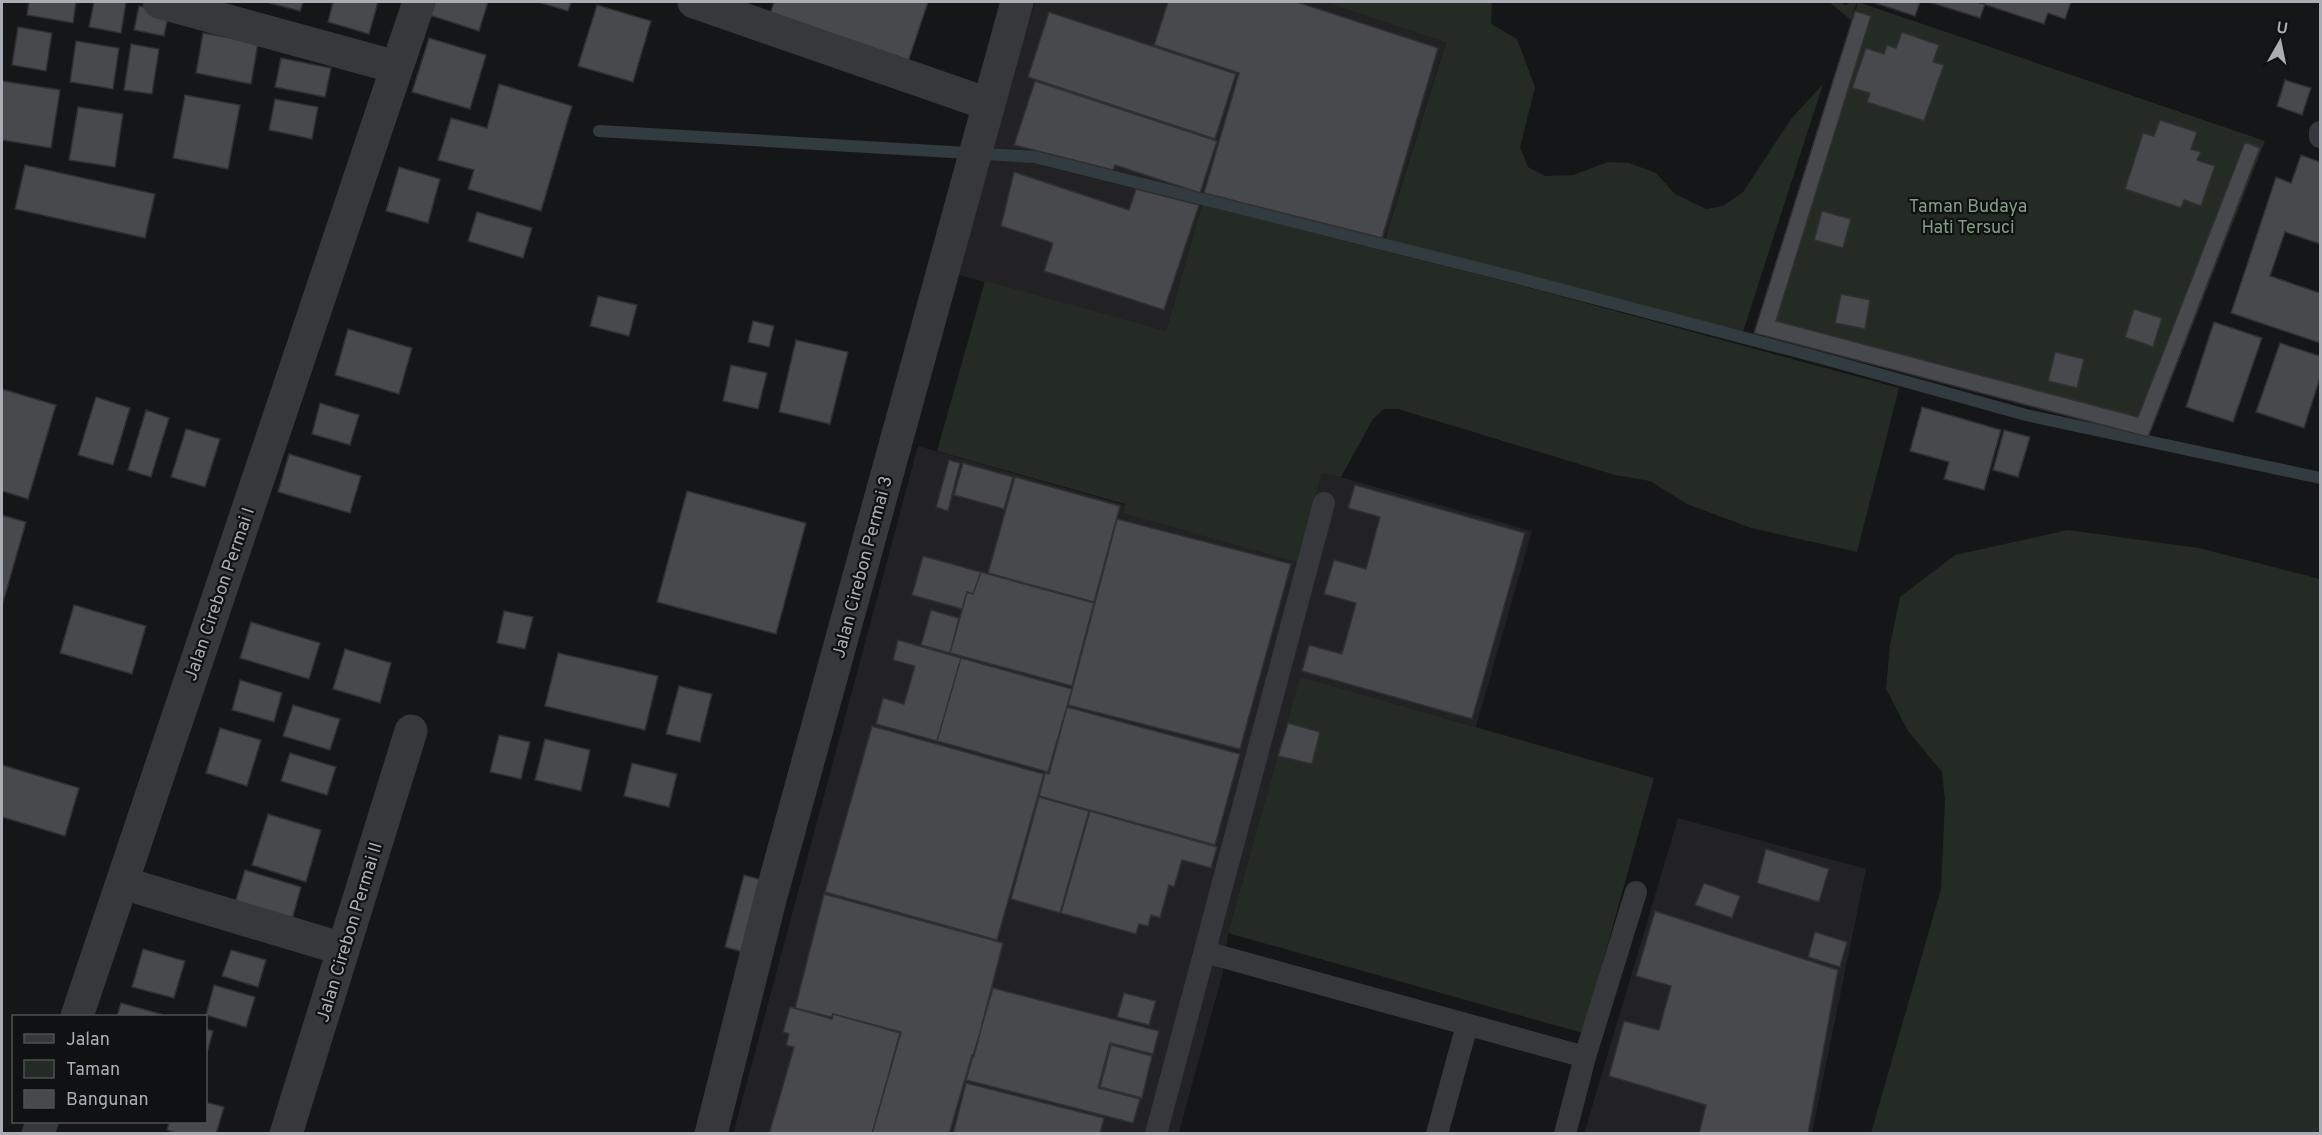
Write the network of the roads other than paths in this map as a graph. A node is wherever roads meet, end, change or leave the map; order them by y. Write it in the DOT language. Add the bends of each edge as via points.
graph roads {
  1 [pos="159,2"];
  2 [pos="419,2"];
  3 [pos="694,2"];
  4 [pos="1017,2"];
  5 [pos="752,11"];
  6 [pos="396,67"];
  7 [pos="988,104"];
  8 [pos="2320,132"];
  9 [pos="2320,137"];
  10 [pos="1324,503"];
  11 [pos="411,731"];
  12 [pos="123,883"];
  13 [pos="1636,892"];
  14 [pos="344,949"];
  15 [pos="1205,952"];
  16 [pos="79,1015"];
  17 [pos="1467,1025"];
  18 [pos="1585,1057"];
  19 [pos="286,1134"];
  20 [pos="711,1134"];
  21 [pos="1156,1134"];
  22 [pos="1437,1134"];
  23 [pos="1565,1134"];
  1 -- 6 [label="street"];
  2 -- 6 [label="street, Jalan Cirebon Permai I"];
  3 -- 5 [label="street"];
  4 -- 7 [label="street, Jalan Cirebon Permai 3"];
  5 -- 7 [label="street"];
  6 -- 12 [label="street, Jalan Cirebon Permai I"];
  7 -- 20 [label="street, Jalan Cirebon Permai 3" via="771,896"];
  8 -- 9 [label="lane"];
  10 -- 15 [label="lane"];
  11 -- 14 [label="street, Jalan Cirebon Permai II"];
  12 -- 14 [label="street"];
  12 -- 16 [label="street, Jalan Cirebon Permai I"];
  13 -- 18 [label="lane"];
  14 -- 19 [label="street, Jalan Cirebon Permai II"];
  15 -- 17 [label="lane"];
  15 -- 21 [label="lane"];
  17 -- 18 [label="lane"];
  17 -- 22 [label="lane"];
  18 -- 23 [label="lane"];
}
